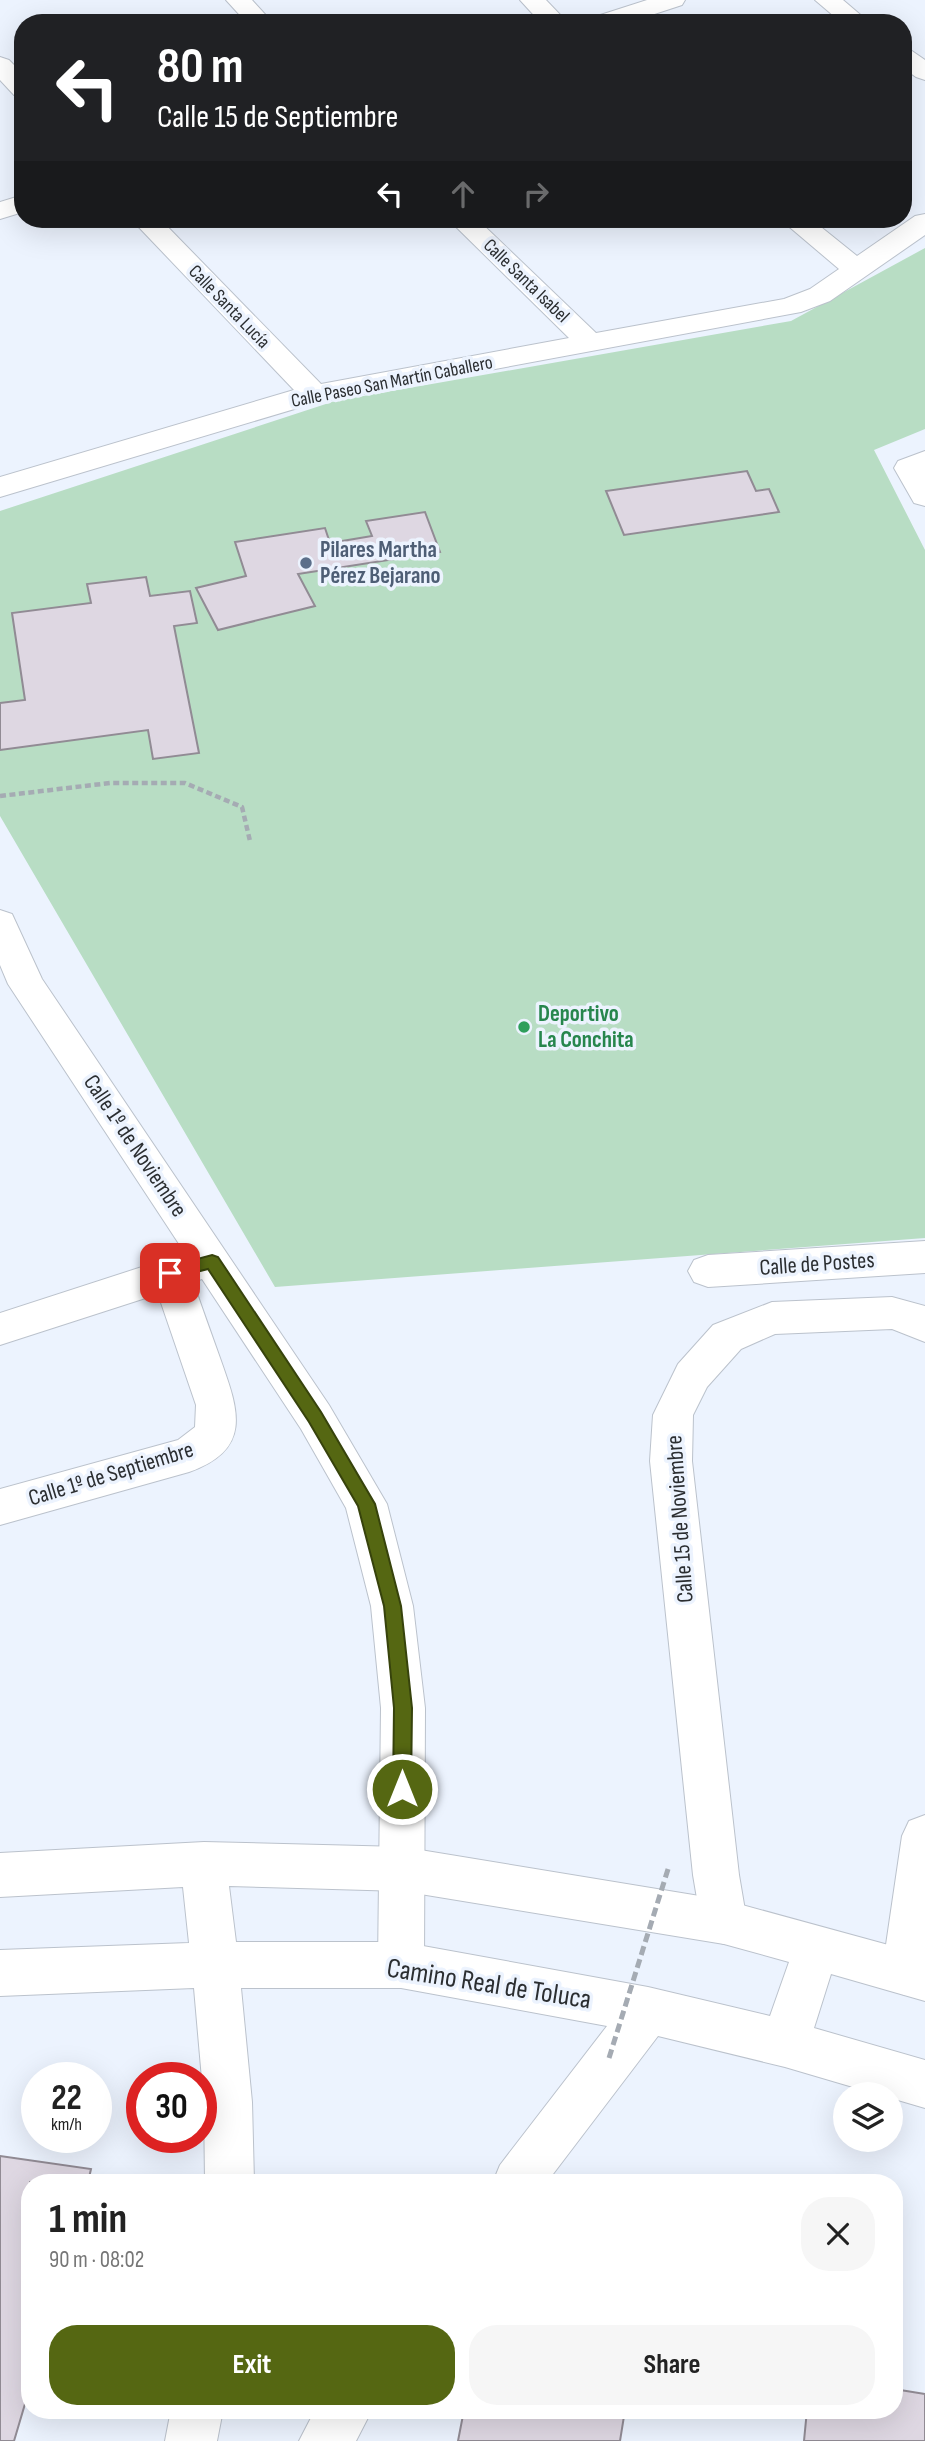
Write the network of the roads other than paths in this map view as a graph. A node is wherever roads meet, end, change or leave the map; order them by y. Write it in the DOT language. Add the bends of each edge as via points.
graph roads {
  1 [pos="238,0"];
  2 [pos="532,0"];
  3 [pos="673,0"];
  4 [pos="827,0"];
  5 [pos="252,14"];
  6 [pos="547,14"];
  7 [pos="629,14"];
  8 [pos="846,14"];
  9 [pos="0,65"];
  10 [pos="14,80"];
  11 [pos="925,222"];
  12 [pos="154,228"];
  13 [pos="471,228"];
  14 [pos="805,228"];
  15 [pos="858,271"];
  16 [pos="591,344"];
  17 [pos="314,394"];
  18 [pos="0,456"];
  19 [pos="917,464"];
  20 [pos="10,485"];
  21 [pos="925,496"];
  22 [pos="0,923"];
  23 [pos="13,987"];
  24 [pos="925,1257"];
  25 [pos="212,1261"];
  26 [pos="708,1271"];
  27 [pos="170,1273"];
  28 [pos="925,1326"];
  29 [pos="0,1329"];
  30 [pos="0,1507"];
  31 [pos="925,1836"];
  32 [pos="204,1864"];
  33 [pos="402,1870"];
  34 [pos="0,1875"];
  35 [pos="724,1922"];
  36 [pos="817,1947"];
  37 [pos="214,1965"];
  38 [pos="401,1965"];
  39 [pos="0,1973"];
  40 [pos="915,1975"];
  41 [pos="648,2010"];
  42 [pos="785,2043"];
  43 [pos="925,2084"];
  44 [pos="229,2174"];
  45 [pos="523,2174"];
  46 [pos="195,2419"];
  47 [pos="340,2419"];
  48 [pos="191,2441"];
  49 [pos="325,2441"];
  1 -- 5 [label="street"];
  2 -- 6 [label="street"];
  3 -- 7 [label="street"];
  4 -- 8 [label="street"];
  9 -- 10 [label="street"];
  11 -- 15 [label="street, Calle Paseo San Martín Caballero"];
  12 -- 17 [label="street, Calle Santa Lucía"];
  13 -- 16 [label="street, Calle Santa Isabel"];
  14 -- 15 [label="street"];
  15 -- 16 [label="street, Calle Paseo San Martín Caballero" via="820,295 791,306"];
  16 -- 17 [label="street, Calle Paseo San Martín Caballero"];
  17 -- 20 [label="street, Calle Paseo San Martín Caballero"];
  18 -- 20 [label="street"];
  19 -- 21 [label="street"];
  22 -- 23 [label="street, Calle 1º de Noviembre"];
  23 -- 25 [label="street, Calle 1º de Noviembre"];
  24 -- 26 [label="street, Calle de Postes"];
  25 -- 27 [label="street"];
  25 -- 33 [label="street, Calle 1º de Noviembre" via="366,1504 392,1606 403,1708"];
  27 -- 29 [label="street"];
  27 -- 30 [label="street, Calle 1º de Septiembre" via="216,1405 218,1427 207,1444 189,1454"];
  28 -- 35 [label="street, Calle 15 de Noviembre" via="891,1313 772,1318 727,1337 691,1376 673,1415 671,1461"];
  31 -- 40 [label="street"];
  32 -- 33 [label="street"];
  32 -- 34 [label="street"];
  32 -- 37 [label="street"];
  33 -- 35 [label="street"];
  33 -- 38 [label="street, Calle 1º de Noviembre"];
  35 -- 36 [label="street"];
  36 -- 40 [label="street"];
  36 -- 42 [label="street"];
  37 -- 38 [label="street, Camino Real de Toluca"];
  37 -- 39 [label="street, Camino Real de Toluca"];
  37 -- 44 [label="street" via="231,2140"];
  38 -- 41 [label="street, Camino Real de Toluca"];
  41 -- 42 [label="street, Camino Real de Toluca"];
  41 -- 45 [label="street"];
  42 -- 43 [label="street, Camino Real de Toluca"];
  46 -- 48 [label="street"];
  47 -- 49 [label="street"];
}
